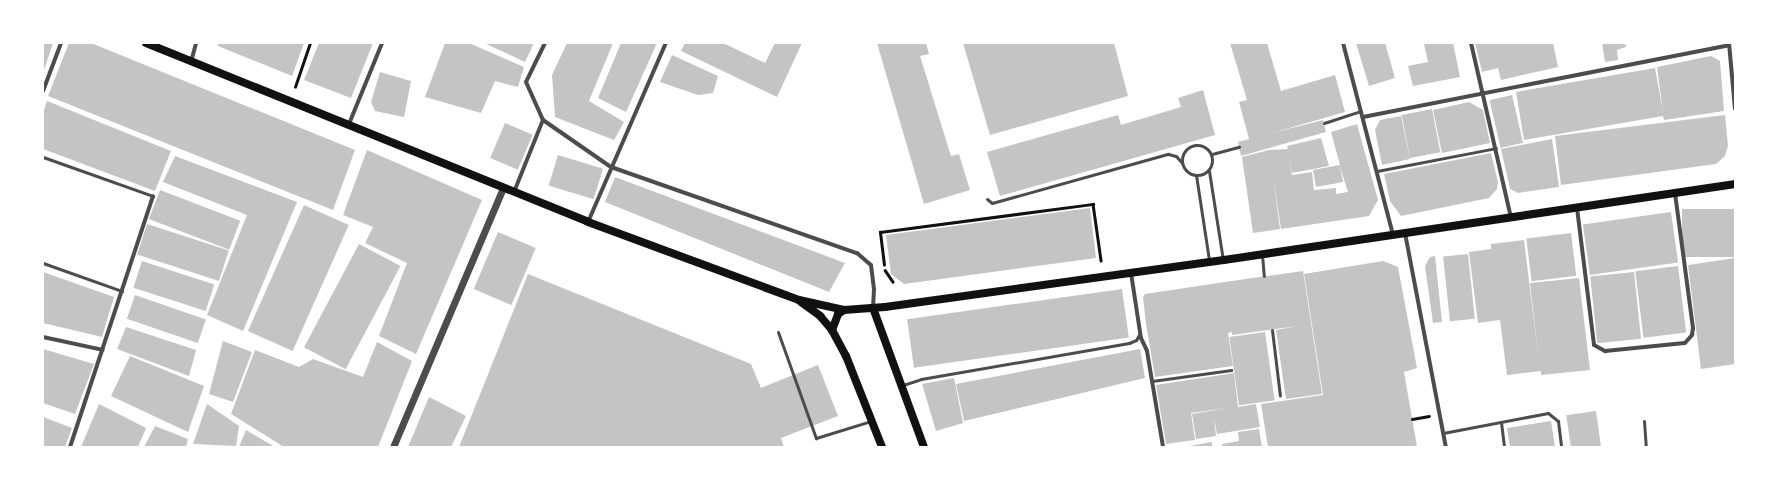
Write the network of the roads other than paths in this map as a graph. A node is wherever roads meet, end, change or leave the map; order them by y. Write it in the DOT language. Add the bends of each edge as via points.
graph roads {
  1 [pos="61,43"];
  2 [pos="146,43"];
  3 [pos="196,43"];
  4 [pos="382,43"];
  5 [pos="545,43"];
  6 [pos="666,43"];
  7 [pos="1343,43"];
  8 [pos="1471,43"];
  9 [pos="1729,44"];
  10 [pos="191,62"];
  11 [pos="43,91"];
  12 [pos="1483,92"];
  13 [pos="1735,109"];
  14 [pos="1361,111"];
  15 [pos="1363,117"];
  16 [pos="543,120"];
  17 [pos="1324,123"];
  18 [pos="349,124"];
  19 [pos="1239,148"];
  20 [pos="1496,148"];
  21 [pos="1212,154"];
  22 [pos="43,157"];
  23 [pos="1182,163"];
  24 [pos="611,167"];
  25 [pos="1209,171"];
  26 [pos="1377,171"];
  27 [pos="1196,175"];
  28 [pos="1735,184"];
  29 [pos="503,188"];
  30 [pos="514,192"];
  31 [pos="1675,193"];
  32 [pos="153,196"];
  33 [pos="987,199"];
  34 [pos="1577,208"];
  35 [pos="1511,218"];
  36 [pos="588,222"];
  37 [pos="1405,233"];
  38 [pos="1393,235"];
  39 [pos="1262,254"];
  40 [pos="1224,260"];
  41 [pos="1210,262"];
  42 [pos="43,263"];
  43 [pos="1131,272"];
  44 [pos="1264,276"];
  45 [pos="122,291"];
  46 [pos="799,300"];
  47 [pos="873,308"];
  48 [pos="844,310"];
  49 [pos="832,330"];
  50 [pos="1272,330"];
  51 [pos="778,332"];
  52 [pos="1140,333"];
  53 [pos="43,337"];
  54 [pos="103,350"];
  55 [pos="1231,370"];
  56 [pos="1152,381"];
  57 [pos="900,386"];
  58 [pos="1280,396"];
  59 [pos="872,421"];
  60 [pos="1644,421"];
  61 [pos="1501,422"];
  62 [pos="1443,433"];
  63 [pos="70,447"];
  64 [pos="393,447"];
  65 [pos="882,447"];
  66 [pos="924,447"];
  67 [pos="1163,447"];
  68 [pos="1446,447"];
  69 [pos="1504,447"];
  70 [pos="1561,447"];
  71 [pos="1646,447"];
  1 -- 11 [label="street"];
  2 -- 10 [label="main road"];
  3 -- 10 [label="street"];
  4 -- 18 [label="street"];
  5 -- 16 [label="street" via="526,82"];
  6 -- 24 [label="street"];
  7 -- 14 [label="street"];
  8 -- 12 [label="street"];
  9 -- 12 [label="street"];
  9 -- 13 [label="street"];
  10 -- 18 [label="main road"];
  12 -- 15 [label="street"];
  12 -- 20 [label="street"];
  14 -- 15 [label="street"];
  14 -- 17 [label="lane"];
  15 -- 26 [label="street"];
  16 -- 24 [label="street"];
  16 -- 30 [label="street"];
  18 -- 29 [label="main road"];
  19 -- 21 [label="lane"];
  20 -- 26 [label="lane"];
  20 -- 35 [label="street"];
  21 -- 23 [label="lane" via="1203,145 1190,146 1183,153"];
  21 -- 25 [label="lane" via="1213,161"];
  22 -- 32 [label="lane"];
  23 -- 27 [label="lane" via="1186,170"];
  23 -- 33 [label="lane" via="1176,156 1165,154 992,203"];
  24 -- 36 [label="street"];
  24 -- 47 [label="street" via="857,253 871,265"];
  25 -- 27 [label="lane"];
  25 -- 40 [label="lane"];
  26 -- 38 [label="street"];
  27 -- 41 [label="lane"];
  28 -- 31 [label="main road"];
  29 -- 30 [label="main road"];
  29 -- 64 [label="street"];
  30 -- 36 [label="main road"];
  31 -- 34 [label="main road"];
  31 -- 34 [label="street" via="1692,335 1685,342 1605,351 1594,345"];
  32 -- 45 [label="street"];
  34 -- 35 [label="main road"];
  35 -- 37 [label="main road"];
  36 -- 46 [label="main road"];
  37 -- 38 [label="main road"];
  37 -- 62 [label="street"];
  38 -- 39 [label="main road"];
  39 -- 40 [label="main road"];
  39 -- 44 [label="lane"];
  40 -- 41 [label="main road"];
  41 -- 43 [label="main road"];
  42 -- 45 [label="lane"];
  43 -- 47 [label="main road"];
  43 -- 52 [label="street"];
  45 -- 54 [label="street"];
  46 -- 48 [label="main road"];
  46 -- 49 [label="main road" via="820,316"];
  47 -- 48 [label="main road"];
  47 -- 57 [label="main road"];
  48 -- 49 [label="main road" via="838,314"];
  49 -- 59 [label="main road"];
  50 -- 58 [label="lane"];
  51 -- 59 [label="lane" via="816,438"];
  52 -- 56 [label="street" via="1147,351"];
  52 -- 57 [label="lane" via="1136,340 1129,343 921,379"];
  53 -- 54 [label="street"];
  54 -- 63 [label="street"];
  55 -- 56 [label="lane"];
  56 -- 67 [label="street"];
  57 -- 66 [label="main road"];
  59 -- 65 [label="main road"];
  60 -- 71 [label="lane"];
  61 -- 62 [label="lane"];
  61 -- 69 [label="lane"];
  61 -- 70 [label="lane" via="1552,414 1558,421"];
  62 -- 68 [label="street"];
}
